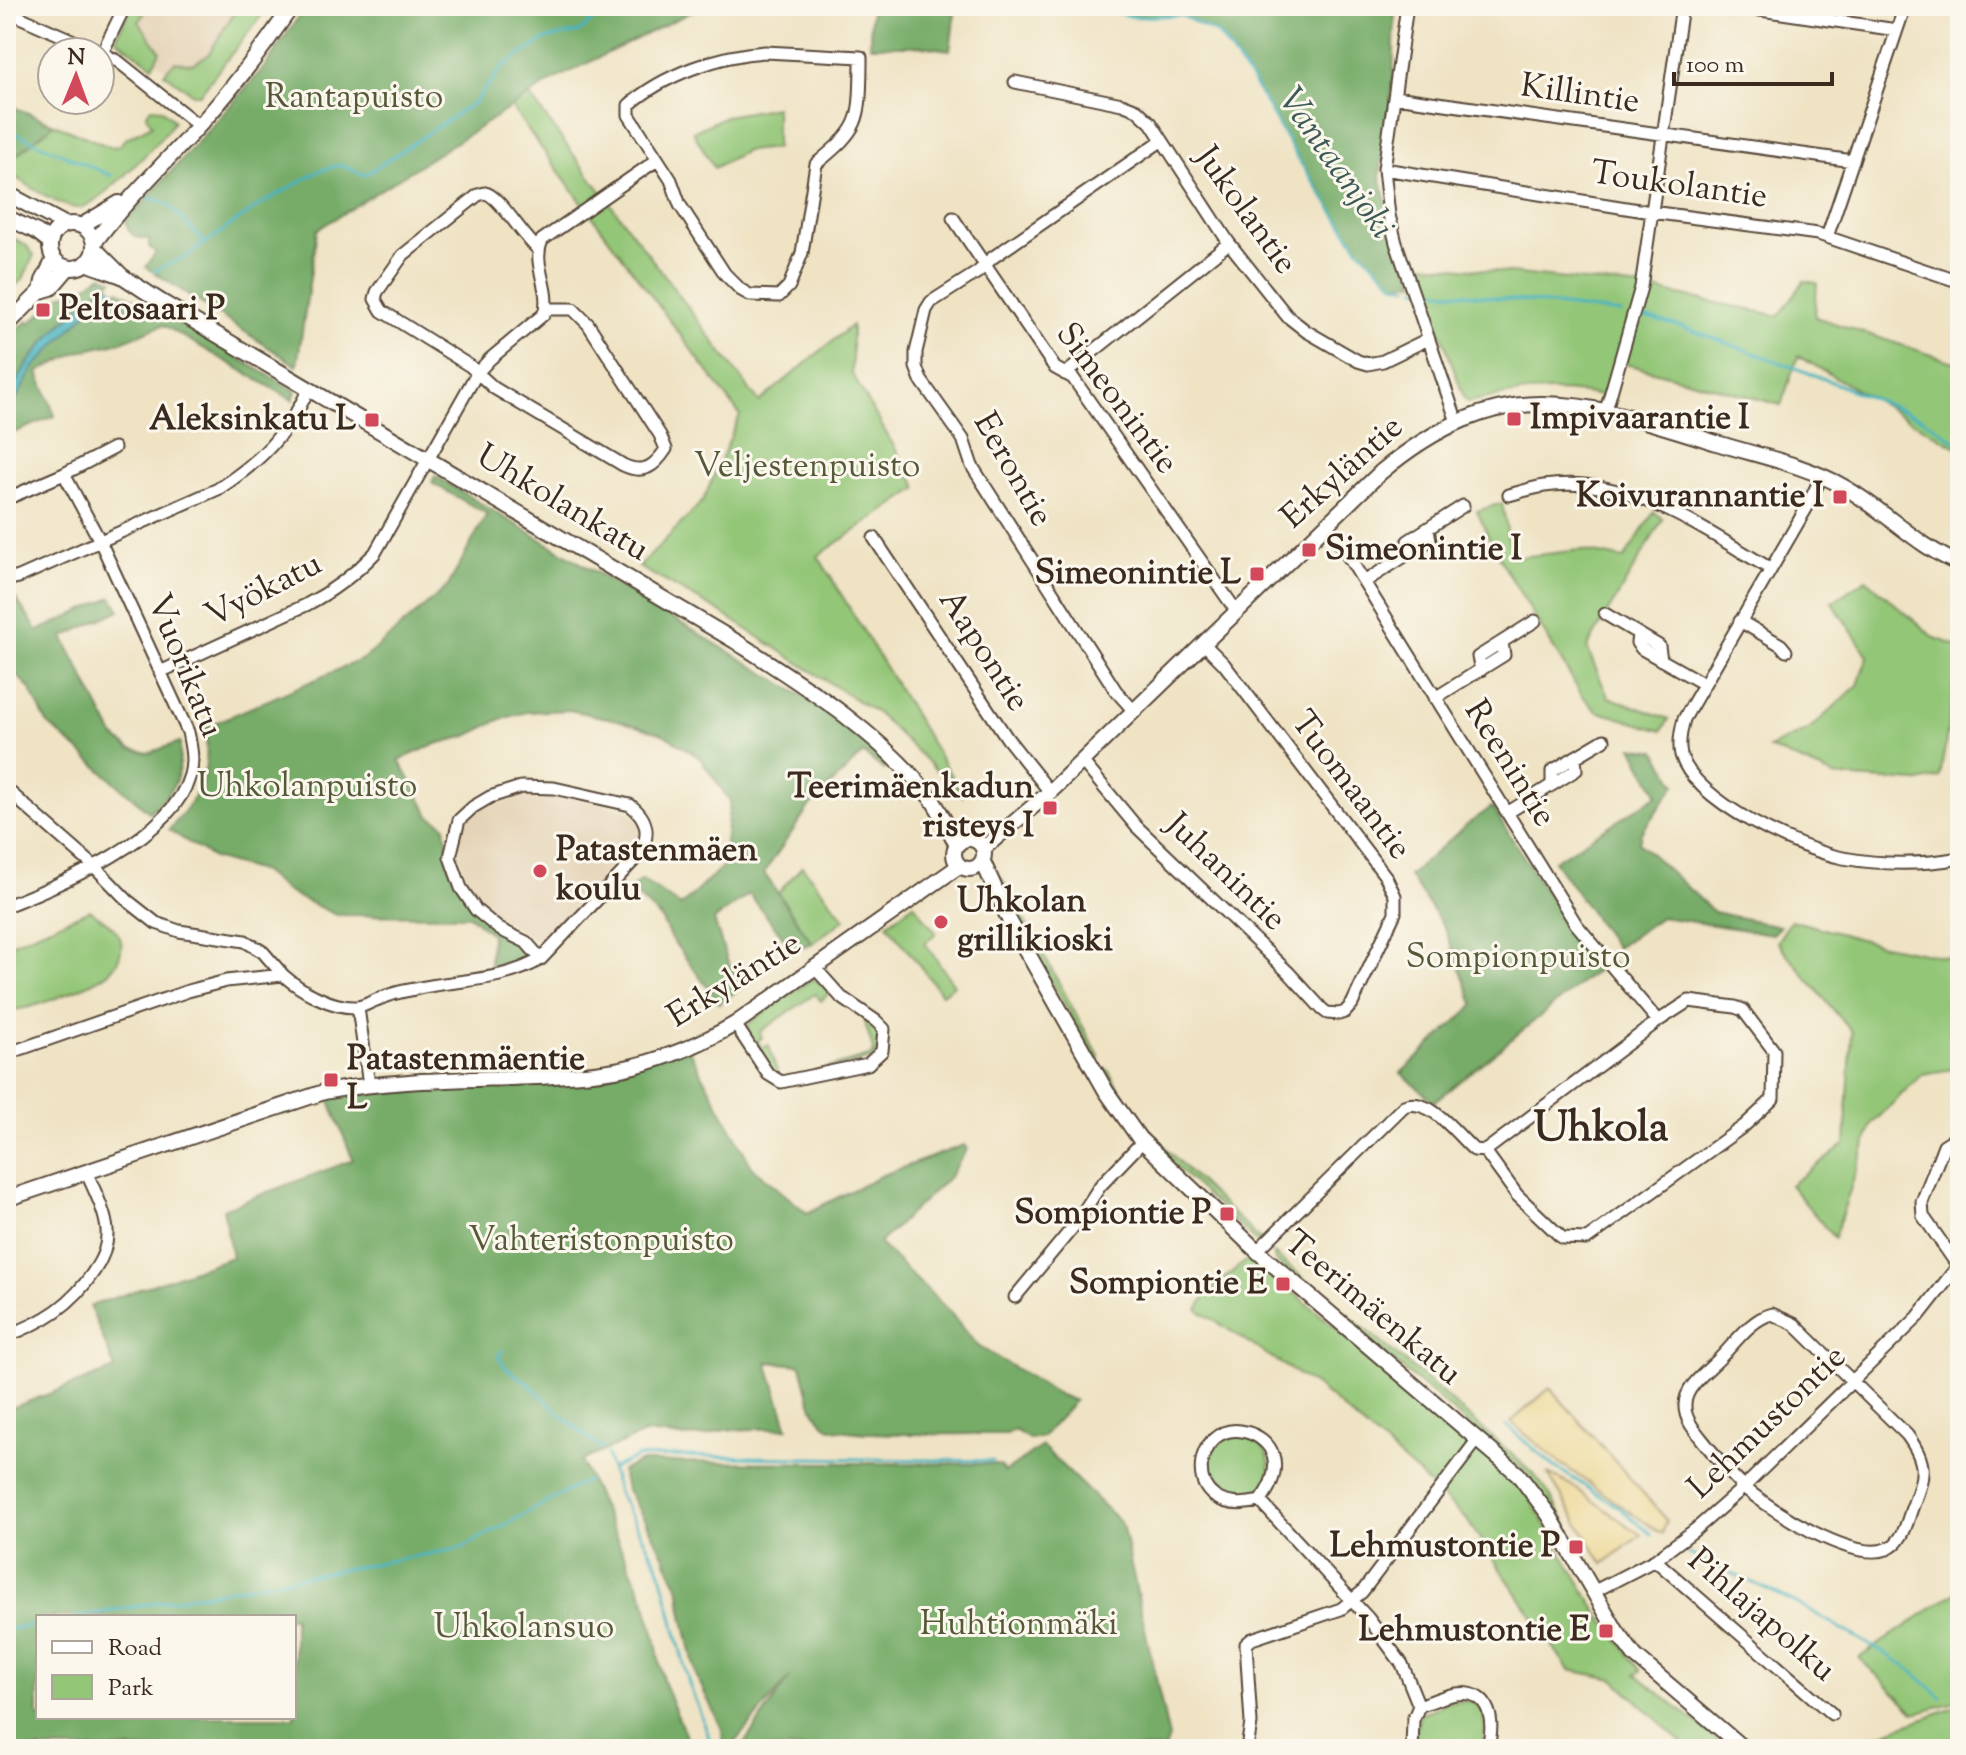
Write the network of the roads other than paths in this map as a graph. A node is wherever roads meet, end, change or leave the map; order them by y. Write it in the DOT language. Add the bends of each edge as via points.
graph roads {
  1 [pos="125,6"];
  2 [pos="292,6"];
  3 [pos="1407,6"];
  4 [pos="1682,6"];
  5 [pos="1733,6"];
  6 [pos="1905,6"];
  7 [pos="6,11"];
  8 [pos="1897,30"];
  9 [pos="62,36"];
  10 [pos="109,36"];
  11 [pos="116,61"];
  12 [pos="1015,82"];
  13 [pos="1395,97"];
  14 [pos="199,126"];
  15 [pos="1663,135"];
  16 [pos="1161,141"];
  17 [pos="657,160"];
  18 [pos="1853,161"];
  19 [pos="1384,169"];
  20 [pos="6,193"];
  21 [pos="129,197"];
  22 [pos="1651,212"];
  23 [pos="6,217"];
  24 [pos="953,218"];
  25 [pos="73,225"];
  26 [pos="1827,237"];
  27 [pos="50,242"];
  28 [pos="1229,243"];
  29 [pos="94,245"];
  30 [pos="538,249"];
  31 [pos="54,259"];
  32 [pos="85,263"];
  33 [pos="984,265"];
  34 [pos="68,268"];
  35 [pos="122,276"];
  36 [pos="1960,282"];
  37 [pos="41,291"];
  38 [pos="546,309"];
  39 [pos="6,326"];
  40 [pos="1428,339"];
  41 [pos="477,373"];
  42 [pos="1065,374"];
  43 [pos="309,389"];
  44 [pos="1606,410"];
  45 [pos="1457,422"];
  46 [pos="114,448"];
  47 [pos="428,459"];
  48 [pos="64,474"];
  49 [pos="1821,477"];
  50 [pos="1509,495"];
  51 [pos="6,499"];
  52 [pos="1463,506"];
  53 [pos="1327,526"];
  54 [pos="874,538"];
  55 [pos="100,541"];
  56 [pos="1960,564"];
  57 [pos="1771,569"];
  58 [pos="6,580"];
  59 [pos="1364,582"];
  60 [pos="1237,612"];
  61 [pos="1605,614"];
  62 [pos="1535,621"];
  63 [pos="1740,621"];
  64 [pos="1204,644"];
  65 [pos="1786,651"];
  66 [pos="160,672"];
  67 [pos="1704,684"];
  68 [pos="1435,698"];
  69 [pos="1134,711"];
  70 [pos="1604,740"];
  71 [pos="1082,761"];
  72 [pos="6,789"];
  73 [pos="1050,792"];
  74 [pos="1507,813"];
  75 [pos="963,842"];
  76 [pos="1960,858"];
  77 [pos="974,862"];
  78 [pos="94,866"];
  79 [pos="6,906"];
  80 [pos="541,959"];
  81 [pos="815,968"];
  82 [pos="283,975"];
  83 [pos="358,1008"];
  84 [pos="1339,1014"];
  85 [pos="1658,1021"];
  86 [pos="735,1024"];
  87 [pos="6,1054"];
  88 [pos="369,1085"];
  89 [pos="1960,1135"];
  90 [pos="1142,1142"];
  91 [pos="1485,1151"];
  92 [pos="86,1171"];
  93 [pos="6,1199"];
  94 [pos="1257,1251"];
  95 [pos="1959,1266"];
  96 [pos="1015,1297"];
  97 [pos="6,1336"];
  98 [pos="1854,1380"];
  99 [pos="1478,1439"];
  100 [pos="1744,1487"];
  101 [pos="1260,1501"];
  102 [pos="1655,1560"];
  103 [pos="1593,1592"];
  104 [pos="1352,1601"];
  105 [pos="1419,1706"];
  106 [pos="1832,1714"];
  107 [pos="1247,1749"];
  108 [pos="1412,1749"];
  109 [pos="1487,1749"];
  110 [pos="1744,1749"];
  1 -- 10 [label="street"];
  2 -- 14 [label="street"];
  3 -- 13 [label="street"];
  4 -- 15 [label="street"];
  5 -- 8 [label="street"];
  6 -- 8 [label="street"];
  7 -- 9 [label="street"];
  8 -- 18 [label="street"];
  11 -- 14 [label="street"];
  12 -- 16 [label="street, Jukolantie" via="1137,110"];
  13 -- 15 [label="street, Killintie"];
  13 -- 19 [label="street"];
  14 -- 21 [label="street"];
  15 -- 18 [label="street, Killintie"];
  15 -- 22 [label="street"];
  16 -- 28 [label="street, Jukolantie"];
  16 -- 33 [label="street, Eerontie"];
  17 -- 17 [label="street" via="629,115 629,105 656,85 751,53 861,57 856,125 816,164 802,253 789,286 779,296 750,295 725,274"];
  17 -- 30 [label="street" via="549,233"];
  18 -- 26 [label="street"];
  19 -- 22 [label="street, Toukolantie"];
  19 -- 40 [label="street" via="1389,215"];
  20 -- 25 [label="street"];
  21 -- 25 [label="street"];
  21 -- 29 [label="street"];
  22 -- 26 [label="street, Toukolantie"];
  22 -- 44 [label="street" via="1641,287"];
  23 -- 27 [label="street"];
  24 -- 33 [label="street, Simeonintie"];
  25 -- 27 [label="street" via="55,231"];
  25 -- 29 [label="street" via="91,235"];
  26 -- 36 [label="street, Toukolantie"];
  27 -- 31 [label="street"];
  28 -- 40 [label="street, Jukolantie" via="1287,316 1358,361 1383,361"];
  28 -- 42 [label="street"];
  29 -- 32 [label="street"];
  29 -- 35 [label="street, Uhkolankatu"];
  30 -- 38 [label="street"];
  30 -- 41 [label="street" via="496,198 485,193 403,255 377,292 382,311"];
  31 -- 34 [label="street"];
  31 -- 37 [label="street"];
  32 -- 34 [label="street"];
  32 -- 35 [label="street, Uhkolankatu"];
  33 -- 42 [label="street, Simeonintie" via="1055,368"];
  33 -- 69 [label="street, Eerontie" via="931,302 916,367 963,439 972,466"];
  34 -- 37 [label="street" via="51,288"];
  35 -- 43 [label="street, Uhkolankatu"];
  37 -- 39 [label="street"];
  38 -- 41 [label="street, Vyökatu"];
  38 -- 41 [label="street" via="573,309 588,324 660,435 666,449 656,464 646,469 623,465"];
  40 -- 45 [label="street"];
  41 -- 47 [label="street, Vyökatu"];
  42 -- 60 [label="street, Simeonintie" via="1073,378"];
  43 -- 47 [label="street, Uhkolankatu"];
  43 -- 55 [label="street" via="285,432 242,474"];
  44 -- 45 [label="street, Erkyläntie" via="1541,403 1496,409"];
  44 -- 49 [label="street, Erkyläntie"];
  45 -- 53 [label="street, Erkyläntie" via="1409,449"];
  46 -- 48 [label="street"];
  47 -- 66 [label="street, Vyökatu" via="375,553 353,576 306,605"];
  47 -- 75 [label="street, Uhkolankatu" via="810,689 880,745"];
  48 -- 51 [label="street"];
  48 -- 55 [label="street, Vuorikatu"];
  49 -- 56 [label="street, Erkyläntie" via="1864,499 1922,544"];
  49 -- 57 [label="street"];
  50 -- 57 [label="street" via="1568,484 1624,493 1674,513"];
  52 -- 59 [label="street" via="1408,541 1410,554"];
  53 -- 59 [label="street, Reenintie"];
  53 -- 60 [label="street, Erkyläntie"];
  54 -- 73 [label="street, Aapontie" via="1007,738"];
  55 -- 58 [label="street"];
  55 -- 66 [label="street, Vuorikatu"];
  57 -- 63 [label="street"];
  59 -- 68 [label="street, Reenintie"];
  60 -- 64 [label="street, Erkyläntie"];
  61 -- 67 [label="street" via="1638,634 1642,649"];
  62 -- 68 [label="street" via="1478,657 1481,670"];
  63 -- 65 [label="street"];
  63 -- 67 [label="street"];
  64 -- 69 [label="street, Erkyläntie"];
  64 -- 84 [label="street, Tuomaantie" via="1386,877 1395,896 1395,913 1352,1004"];
  66 -- 78 [label="street, Vuorikatu" via="188,732 191,774 163,819"];
  67 -- 76 [label="street" via="1684,719 1679,746 1690,772 1709,792 1784,839 1842,858 1913,863"];
  68 -- 74 [label="street, Reenintie"];
  69 -- 71 [label="street, Erkyläntie"];
  70 -- 74 [label="street" via="1552,771 1552,785"];
  71 -- 73 [label="street, Erkyläntie"];
  71 -- 84 [label="street, Juhanintie" via="1136,826 1322,1009"];
  72 -- 78 [label="street"];
  73 -- 77 [label="street, Erkyläntie"];
  74 -- 85 [label="street, Reenintie" via="1576,924"];
  75 -- 77 [label="street, Teerimäenkatu" via="977,841"];
  75 -- 77 [label="street" via="954,855"];
  77 -- 81 [label="street, Erkyläntie"];
  77 -- 90 [label="street, Teerimäenkatu" via="1106,1091"];
  78 -- 79 [label="street, Vuorikatu"];
  78 -- 82 [label="street" via="156,923 245,941"];
  80 -- 80 [label="street" via="639,855 647,841 646,823 630,805 554,788 521,787 490,797 459,820 450,857 461,888 476,910 526,942"];
  80 -- 83 [label="street" via="512,973 416,988"];
  81 -- 86 [label="street, Erkyläntie"];
  81 -- 86 [label="street" via="841,997 884,1029 882,1051 868,1064 781,1082 768,1074"];
  82 -- 83 [label="street" via="324,999"];
  82 -- 87 [label="street" via="188,991"];
  83 -- 88 [label="street"];
  85 -- 91 [label="street"];
  85 -- 91 [label="street" via="1689,1001 1743,1010 1774,1051 1773,1099 1744,1126 1583,1240 1560,1236 1517,1195"];
  86 -- 88 [label="street, Erkyläntie" via="710,1039 632,1067"];
  88 -- 92 [label="street, Erkyläntie" via="303,1098"];
  89 -- 95 [label="street, Lehmustontie" via="1944,1145 1922,1202 1922,1210"];
  90 -- 94 [label="street, Teerimäenkatu"];
  90 -- 96 [label="street" via="1105,1180"];
  91 -- 94 [label="street" via="1474,1150 1422,1105 1404,1106"];
  92 -- 93 [label="street, Erkyläntie"];
  92 -- 97 [label="street" via="105,1221 102,1260 73,1299 53,1315"];
  94 -- 99 [label="street, Teerimäenkatu"];
  95 -- 98 [label="street, Lehmustontie" via="1918,1317"];
  98 -- 100 [label="street, Lehmustontie"];
  98 -- 100 [label="street" via="1794,1324 1772,1314 1755,1323 1691,1389 1685,1405 1689,1422"];
  98 -- 100 [label="street" via="1907,1435 1923,1465 1924,1477 1895,1544 1855,1549 1785,1517"];
  99 -- 103 [label="street, Teerimäenkatu" via="1536,1497"];
  99 -- 104 [label="street"];
  100 -- 102 [label="street, Lehmustontie"];
  101 -- 101 [label="street" via="1232,1504 1209,1491 1200,1463 1216,1437 1239,1430 1262,1439 1270,1449 1274,1470"];
  101 -- 104 [label="street"];
  102 -- 103 [label="street, Lehmustontie"];
  102 -- 106 [label="street, Pihlajapolku"];
  103 -- 110 [label="street, Teerimäenkatu" via="1635,1656"];
  104 -- 105 [label="street" via="1402,1664"];
  104 -- 107 [label="street" via="1246,1644 1251,1723"];
  105 -- 108 [label="street"];
  105 -- 109 [label="street" via="1459,1693 1483,1701 1491,1716"];
}
